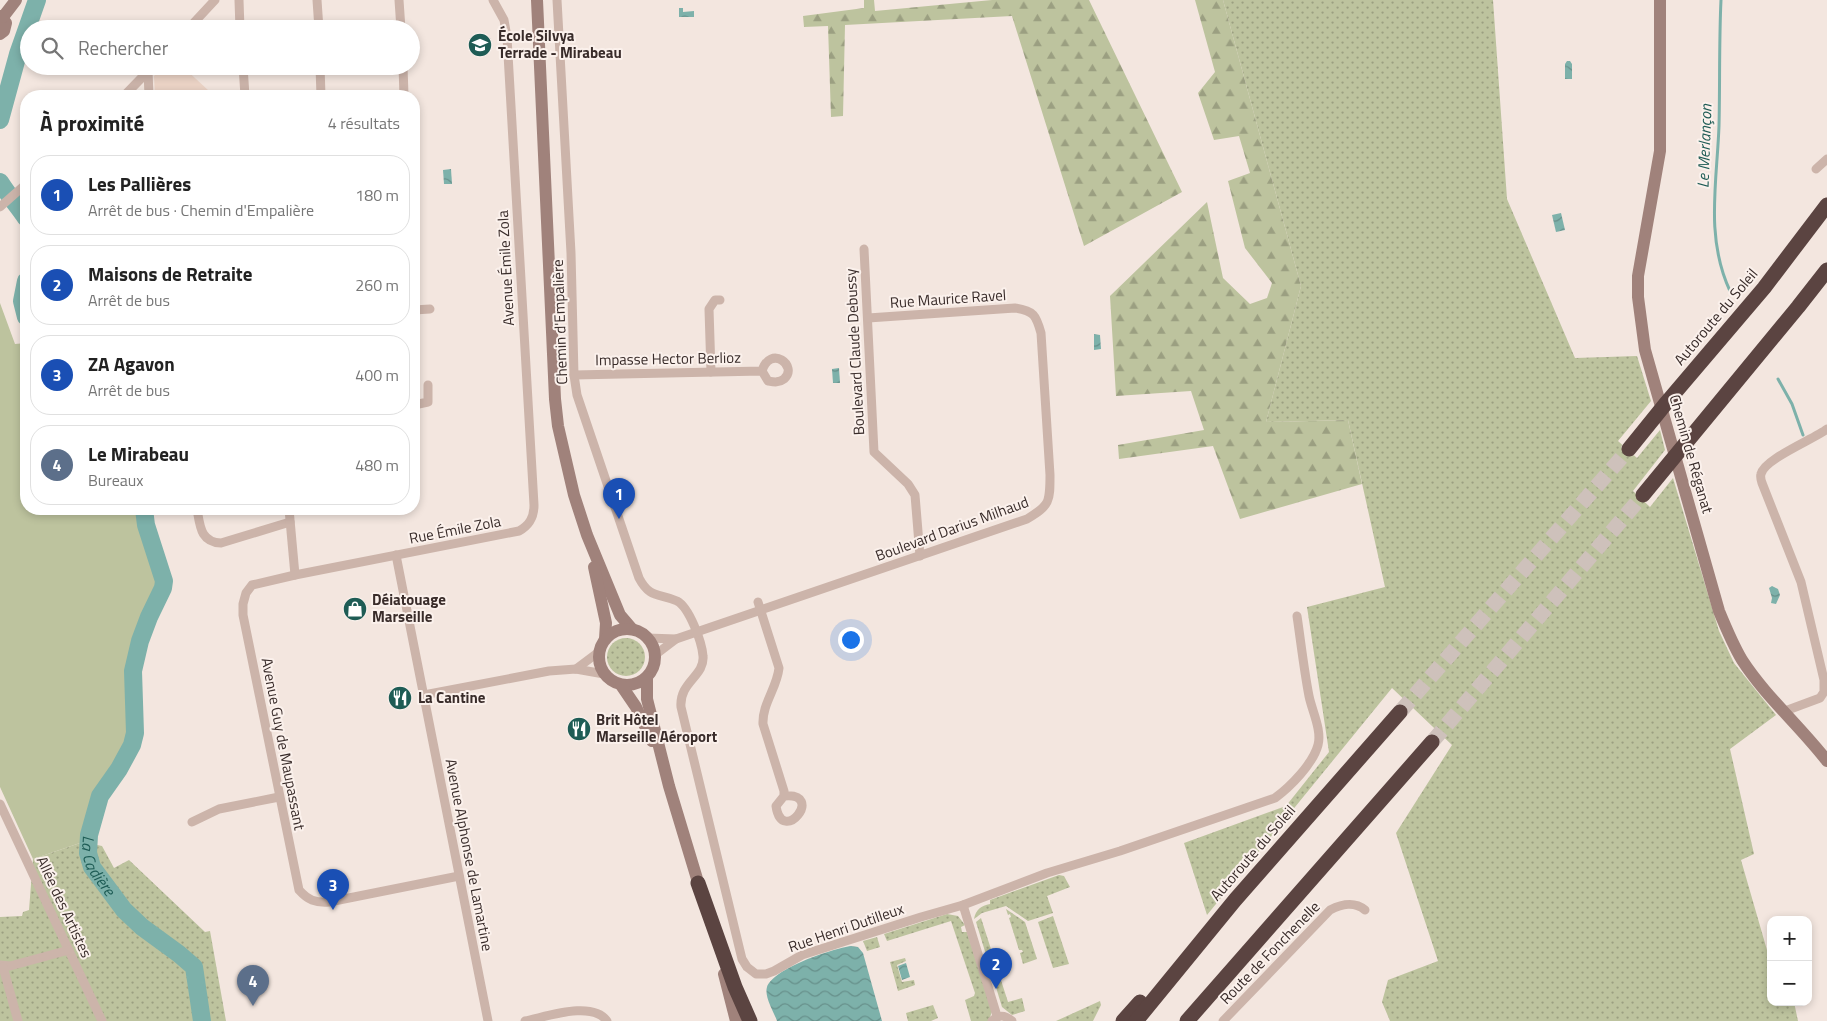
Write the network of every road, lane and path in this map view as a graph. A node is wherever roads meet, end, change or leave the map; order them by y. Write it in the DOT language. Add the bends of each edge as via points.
graph roads {
  1 [pos="16,0"];
  2 [pos="214,0"];
  3 [pos="239,0"];
  4 [pos="317,0"];
  5 [pos="399,0"];
  6 [pos="493,0"];
  7 [pos="537,0"];
  8 [pos="557,0"];
  9 [pos="1660,0"];
  10 [pos="1,16"];
  11 [pos="196,20"];
  12 [pos="240,20"];
  13 [pos="318,20"];
  14 [pos="400,20"];
  15 [pos="0,34"];
  16 [pos="145,75"];
  17 [pos="151,75"];
  18 [pos="244,75"];
  19 [pos="320,75"];
  20 [pos="403,75"];
  21 [pos="130,90"];
  22 [pos="150,90"];
  23 [pos="245,90"];
  24 [pos="321,90"];
  25 [pos="404,90"];
  26 [pos="1827,159"];
  27 [pos="1816,169"];
  28 [pos="20,189"];
  29 [pos="1827,205"];
  30 [pos="2,206"];
  31 [pos="864,249"];
  32 [pos="1827,270"];
  33 [pos="720,300"];
  34 [pos="430,309"];
  35 [pos="420,310"];
  36 [pos="1029,310"];
  37 [pos="868,318"];
  38 [pos="762,371"];
  39 [pos="711,372"];
  40 [pos="574,375"];
  41 [pos="428,385"];
  42 [pos="420,404"];
  43 [pos="1827,429"];
  44 [pos="1629,449"];
  45 [pos="1643,496"];
  46 [pos="198,515"];
  47 [pos="289,515"];
  48 [pos="290,522"];
  49 [pos="519,531"];
  50 [pos="587,535"];
  51 [pos="396,556"];
  52 [pos="920,556"];
  53 [pos="295,575"];
  54 [pos="759,606"];
  55 [pos="1297,616"];
  56 [pos="632,630"];
  57 [pos="696,632"];
  58 [pos="606,638"];
  59 [pos="647,638"];
  60 [pos="676,639"];
  61 [pos="600,651"];
  62 [pos="655,655"];
  63 [pos="576,669"];
  64 [pos="604,674"];
  65 [pos="647,677"];
  66 [pos="620,684"];
  67 [pos="424,695"];
  68 [pos="1784,711"];
  69 [pos="1400,712"];
  70 [pos="1432,742"];
  71 [pos="1827,761"];
  72 [pos="670,786"];
  73 [pos="784,796"];
  74 [pos="279,797"];
  75 [pos="0,804"];
  76 [pos="192,822"];
  77 [pos="459,876"];
  78 [pos="698,883"];
  79 [pos="1235,900"];
  80 [pos="963,905"];
  81 [pos="1365,910"];
  82 [pos="69,950"];
  83 [pos="2,966"];
  84 [pos="736,1017"];
  85 [pos="995,1019"];
  86 [pos="18,1021"];
  87 [pos="102,1021"];
  88 [pos="488,1021"];
  89 [pos="525,1021"];
  90 [pos="607,1021"];
  91 [pos="750,1021"];
  92 [pos="1012,1021"];
  93 [pos="1123,1021"];
  94 [pos="1136,1021"];
  95 [pos="1187,1021"];
  96 [pos="1223,1021"];
  1 -- 10 [label="main road"];
  2 -- 11 [label="street"];
  3 -- 12 [label="street"];
  4 -- 13 [label="street"];
  5 -- 14 [label="street"];
  6 -- 49 [label="street, Avenue Émile Zola" via="501,11 507,37 534,505 532,518"];
  7 -- 50 [label="main road" via="555,399 574,495"];
  8 -- 40 [label="street, Chemin d'Empalière" via="571,253"];
  9 -- 68 [label="main road, Chemin de Réganat" via="1660,151 1638,288 1645,350 1719,611 1732,642 1749,669"];
  10 -- 15 [label="main road" via="6,27"];
  16 -- 21 [label="street"];
  17 -- 22 [label="street"];
  18 -- 23 [label="street"];
  19 -- 24 [label="street"];
  20 -- 25 [label="street"];
  26 -- 27 [label="street"];
  28 -- 30 [label="street"];
  29 -- 44 [label="highway, Autoroute du Soleil" via="1764,288"];
  31 -- 37 [label="street, Boulevard Claude Debussy"];
  32 -- 45 [label="highway"];
  33 -- 39 [label="street" via="715,300 710,309"];
  34 -- 35 [label="street"];
  36 -- 37 [label="street, Rue Maurice Ravel" via="1015,308"];
  36 -- 52 [label="street, Boulevard Darius Milhaud" via="1037,319 1041,333 1050,498 1041,510 1027,519"];
  37 -- 52 [label="street, Boulevard Claude Debussy" via="874,452 908,484 915,495"];
  38 -- 39 [label="street, Impasse Hector Berlioz"];
  39 -- 40 [label="street, Impasse Hector Berlioz"];
  40 -- 57 [label="street, Chemin d'Empalière" via="577,395 639,578 648,592 682,604"];
  41 -- 42 [label="street" via="428,402"];
  43 -- 68 [label="street" via="1794,447 1761,474 1801,582 1824,680 1824,692 1820,698"];
  46 -- 48 [label="street" via="207,539 221,544"];
  47 -- 48 [label="street"];
  48 -- 53 [label="street"];
  49 -- 51 [label="street, Rue Émile Zola"];
  50 -- 56 [label="main road" via="620,615"];
  50 -- 58 [label="main road" via="606,623"];
  51 -- 53 [label="street, Avenue Guy de Maupassant"];
  51 -- 67 [label="street"];
  52 -- 54 [label="street, Boulevard Darius Milhaud"];
  53 -- 74 [label="street, Avenue Guy de Maupassant" via="252,586 243,604"];
  54 -- 57 [label="street, Boulevard Darius Milhaud"];
  54 -- 73 [label="street" via="779,668 764,709 763,724"];
  55 -- 80 [label="street, Rue Henri Dutilleux" via="1319,743 1315,755 1289,788 1269,802 1046,873"];
  56 -- 58 [label="main road" via="618,630"];
  56 -- 59 [label="main road"];
  57 -- 60 [label="street, Boulevard Darius Milhaud"];
  57 -- 80 [label="street, Rue Henri Dutilleux" via="703,664 683,691 681,707 742,959 747,966 756,974 766,974 802,955"];
  58 -- 61 [label="main road"];
  59 -- 60 [label="street, Boulevard Darius Milhaud"];
  59 -- 62 [label="main road"];
  60 -- 62 [label="street, Boulevard Darius Milhaud"];
  61 -- 63 [label="street"];
  61 -- 64 [label="main road" via="600,666"];
  62 -- 65 [label="main road"];
  63 -- 64 [label="street"];
  63 -- 67 [label="street" via="549,671"];
  64 -- 66 [label="main road"];
  65 -- 66 [label="main road" via="630,685"];
  65 -- 72 [label="main road" via="647,699"];
  66 -- 72 [label="main road" via="643,721"];
  67 -- 77 [label="street, Avenue Alphonse de Lamartine"];
  68 -- 71 [label="main road, Chemin de Réganat"];
  69 -- 79 [label="highway, Autoroute du Soleil"];
  70 -- 95 [label="highway"];
  72 -- 78 [label="main road"];
  74 -- 76 [label="street" via="219,809"];
  74 -- 77 [label="street, Avenue Guy de Maupassant" via="295,879 298,890 306,898 329,902"];
  75 -- 82 [label="street, Allée des Artistes"];
  77 -- 88 [label="street, Avenue Alphonse de Lamartine"];
  78 -- 84 [label="main road"];
  78 -- 91 [label="highway"];
  79 -- 93 [label="highway"];
  79 -- 94 [label="highway, Autoroute du Soleil"];
  80 -- 85 [label="street"];
  81 -- 96 [label="street, Route de Fonchenelle" via="1351,904 1330,910"];
  82 -- 83 [label="street"];
  82 -- 87 [label="street, Allée des Artistes"];
  83 -- 86 [label="street"];
  85 -- 92 [label="street" via="1006,1017"];
  89 -- 90 [label="street" via="586,1010 600,1014"];
}
